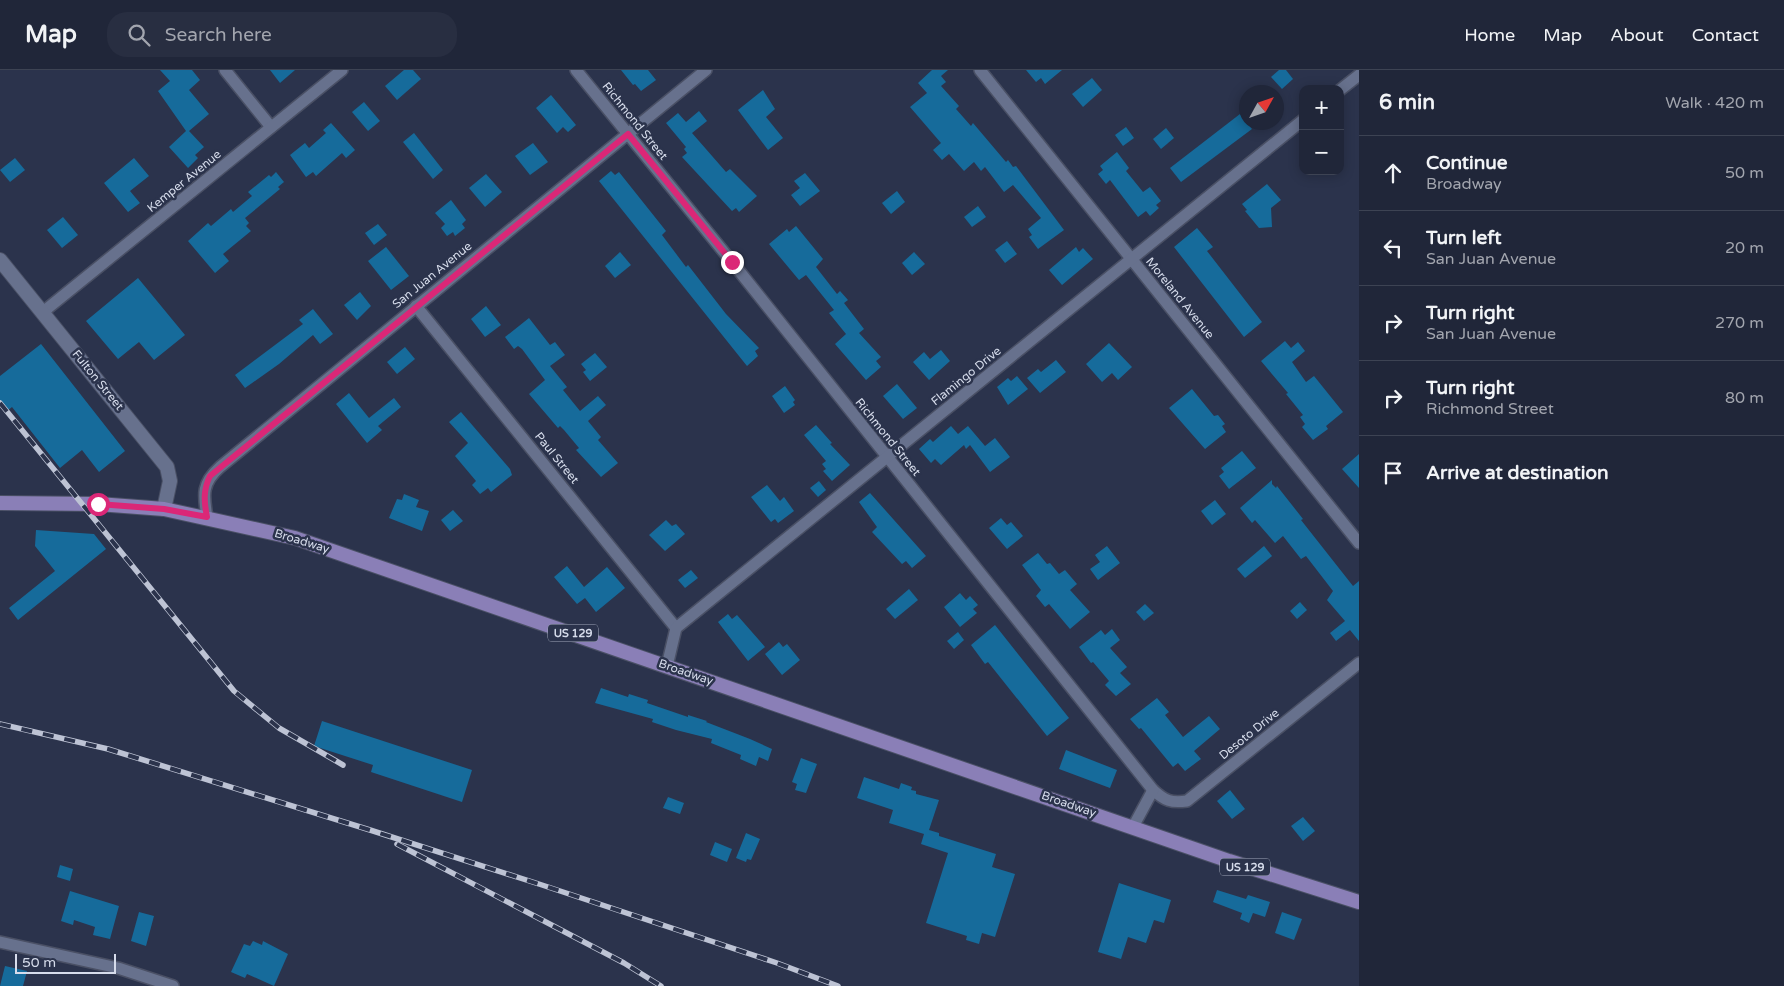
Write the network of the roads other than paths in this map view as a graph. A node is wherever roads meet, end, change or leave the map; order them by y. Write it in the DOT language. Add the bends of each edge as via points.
graph roads {
  1 [pos="225,70"];
  2 [pos="342,70"];
  3 [pos="576,70"];
  4 [pos="706,70"];
  5 [pos="980,70"];
  6 [pos="1359,75"];
  7 [pos="1344,87"];
  8 [pos="1299,123"];
  9 [pos="271,127"];
  10 [pos="628,134"];
  11 [pos="1131,258"];
  12 [pos="0,260"];
  13 [pos="416,306"];
  14 [pos="43,312"];
  15 [pos="887,458"];
  16 [pos="0,503"];
  17 [pos="164,509"];
  18 [pos="207,517"];
  19 [pos="1359,543"];
  20 [pos="676,628"];
  21 [pos="1359,663"];
  22 [pos="668,666"];
  23 [pos="1153,790"];
  24 [pos="1133,827"];
  25 [pos="1359,902"];
  26 [pos="0,942"];
  27 [pos="173,986"];
  1 -- 9 [label="street"];
  2 -- 9 [label="street, Kemper Avenue"];
  3 -- 10 [label="street, Richmond Street"];
  4 -- 10 [label="street, San Juan Avenue"];
  5 -- 11 [label="street, Moreland Avenue"];
  6 -- 7 [label="street"];
  8 -- 11 [label="street, Flamingo Drive"];
  9 -- 14 [label="street, Kemper Avenue"];
  10 -- 13 [label="street, San Juan Avenue"];
  10 -- 15 [label="street, Richmond Street"];
  11 -- 15 [label="street, Flamingo Drive"];
  11 -- 19 [label="street, Moreland Avenue"];
  12 -- 14 [label="street, Fulton Street"];
  13 -- 18 [label="street, San Juan Avenue" via="210,476 204,500"];
  13 -- 20 [label="street, Paul Street"];
  14 -- 17 [label="street, Fulton Street" via="167,467 170,481"];
  15 -- 20 [label="street, Flamingo Drive"];
  15 -- 23 [label="street, Richmond Street"];
  16 -- 17 [label="main road, Broadway / US 129" via="98,504"];
  17 -- 18 [label="main road, Broadway / US 129"];
  18 -- 22 [label="main road, Broadway / US 129" via="295,538"];
  20 -- 22 [label="street"];
  21 -- 23 [label="street, Desoto Drive" via="1188,801 1172,803"];
  22 -- 24 [label="main road, Broadway / US 129"];
  23 -- 24 [label="street"];
  24 -- 25 [label="main road, Broadway / US 129"];
  26 -- 27 [label="street" via="118,968"];
}
